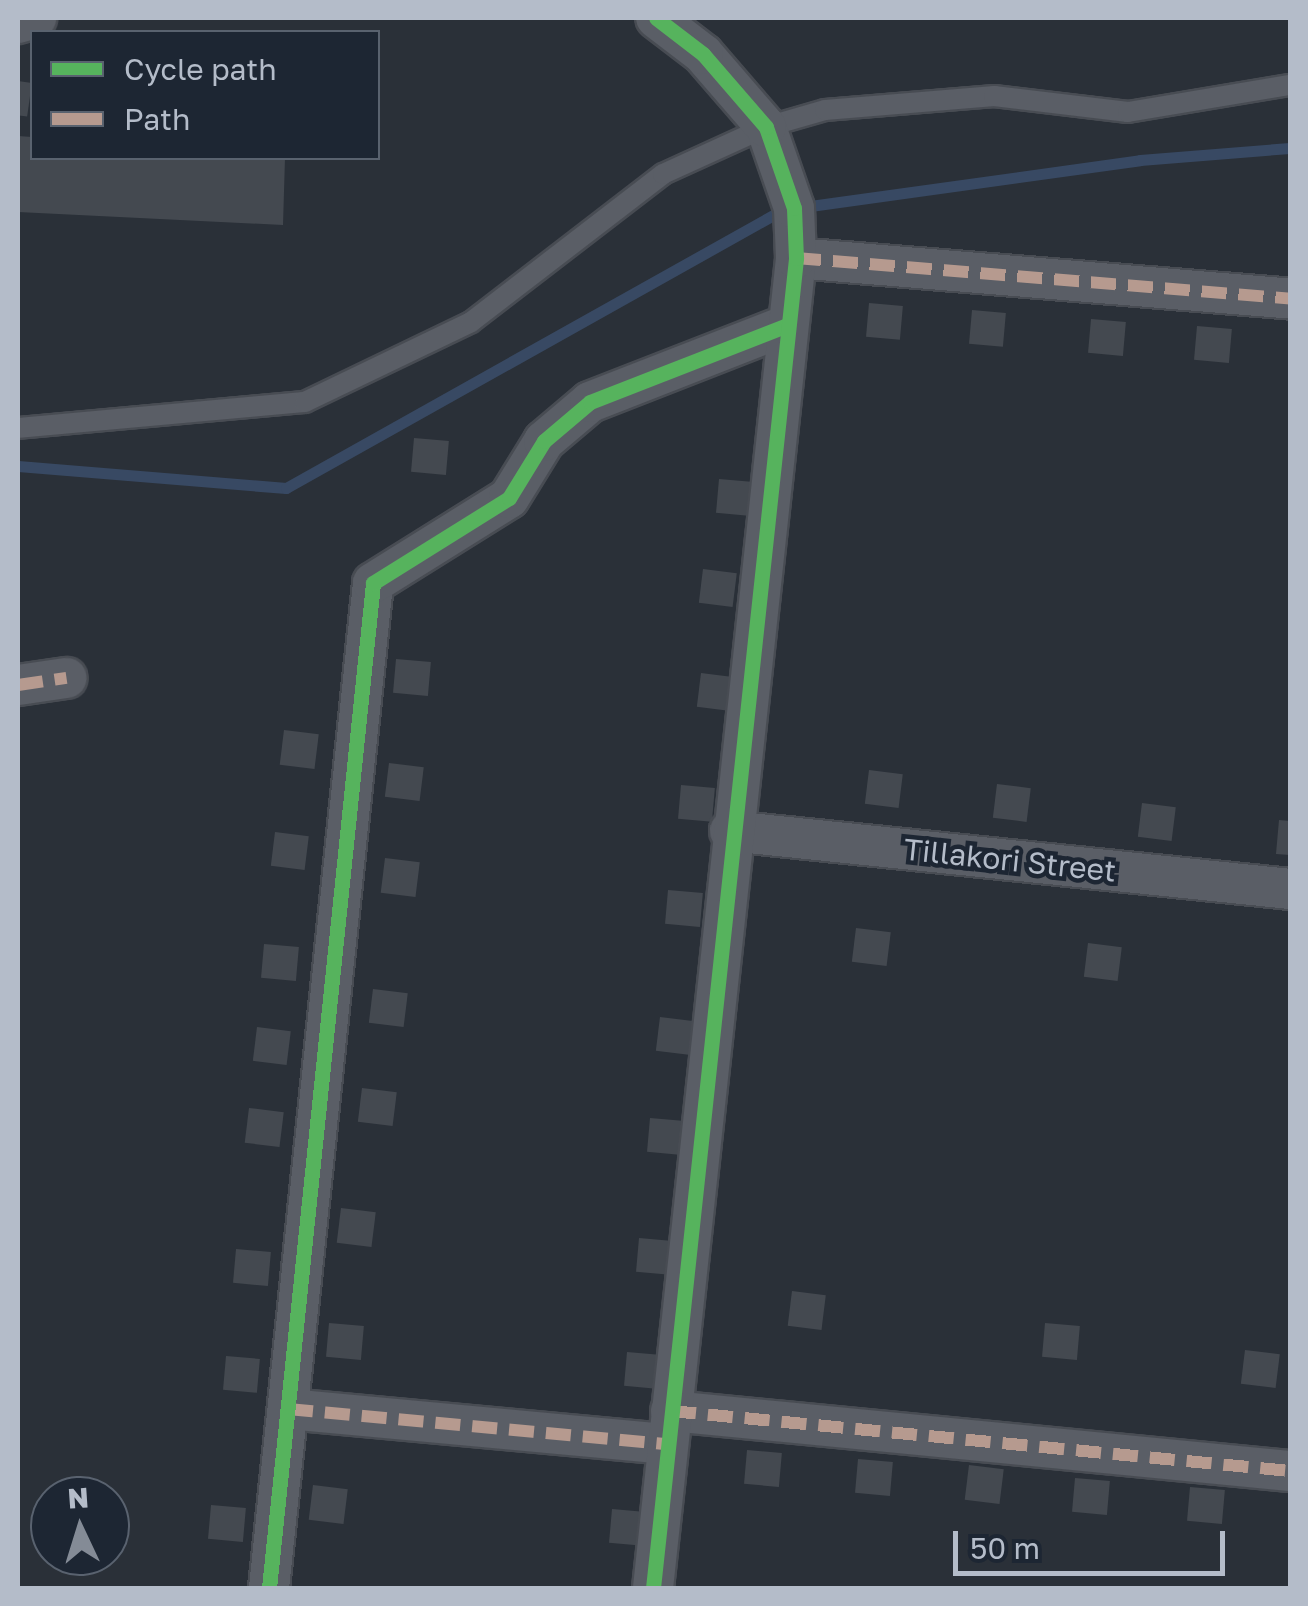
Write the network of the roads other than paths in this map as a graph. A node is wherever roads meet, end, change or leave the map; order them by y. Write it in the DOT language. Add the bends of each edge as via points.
graph roads {
  1 [pos="36,18"];
  2 [pos="656,18"];
  3 [pos="18,23"];
  4 [pos="1290,85"];
  5 [pos="766,126"];
  6 [pos="796,258"];
  7 [pos="1290,299"];
  8 [pos="788,325"];
  9 [pos="18,428"];
  10 [pos="66,678"];
  11 [pos="18,685"];
  12 [pos="730,831"];
  13 [pos="1290,889"];
  14 [pos="288,1409"];
  15 [pos="669,1427"];
  16 [pos="1290,1472"];
  17 [pos="269,1588"];
  18 [pos="653,1588"];
  1 -- 3 [label="street"];
  2 -- 5 [label="street" via="703,54"];
  4 -- 5 [label="lane" via="1128,112 994,96 825,110"];
  5 -- 6 [label="street" via="794,208"];
  5 -- 9 [label="lane" via="663,174 472,322 305,402"];
  6 -- 7 [label="street"];
  6 -- 8 [label="street"];
  8 -- 12 [label="street"];
  8 -- 14 [label="street" via="590,402 544,441 509,498 373,583"];
  10 -- 11 [label="street"];
  12 -- 13 [label="street, Tillakori Street"];
  12 -- 15 [label="street"];
  14 -- 15 [label="street"];
  14 -- 17 [label="street"];
  15 -- 16 [label="street"];
  15 -- 18 [label="street"];
}
